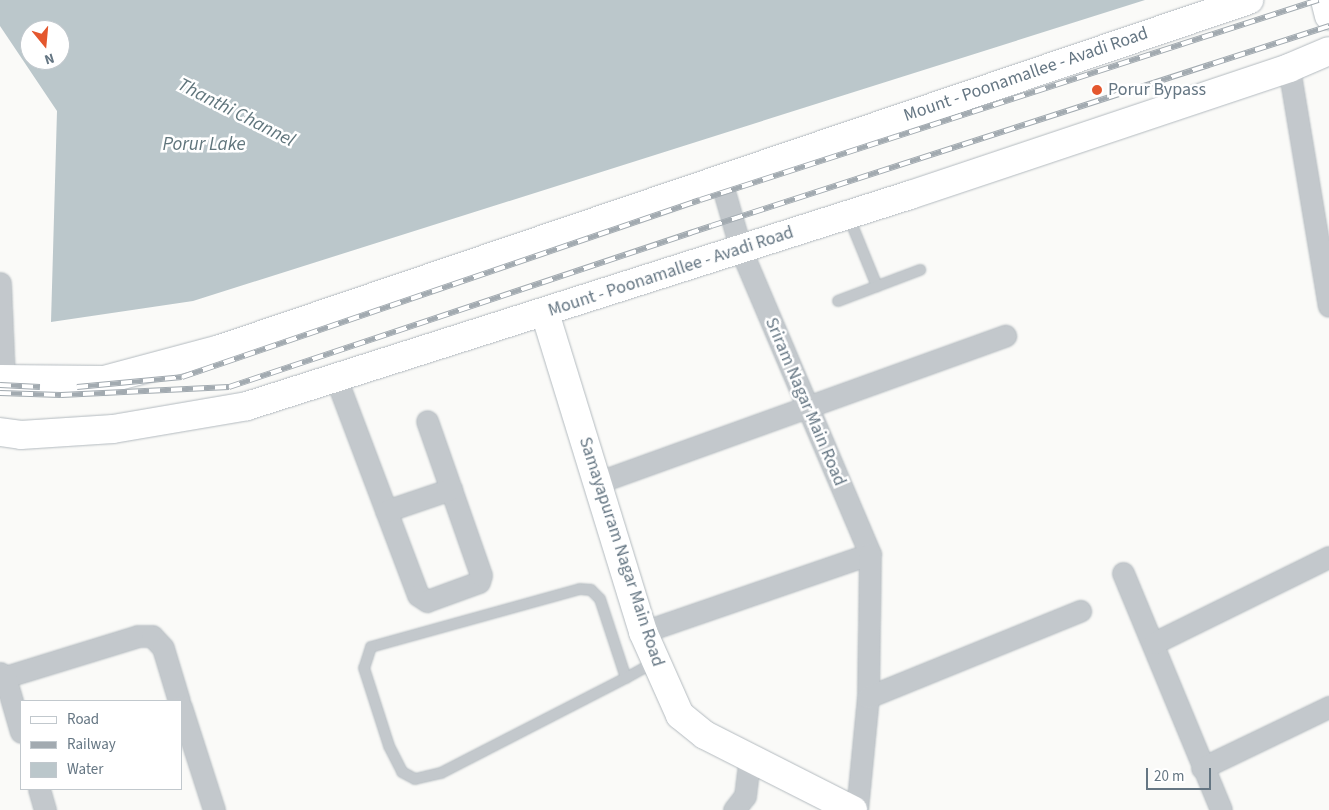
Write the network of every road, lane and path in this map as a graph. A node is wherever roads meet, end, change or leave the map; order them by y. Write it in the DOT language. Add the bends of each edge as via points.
graph roads {
  1 [pos="1249,0"];
  2 [pos="1325,0"];
  3 [pos="1329,16"];
  4 [pos="1329,50"];
  5 [pos="1289,68"];
  6 [pos="720,177"];
  7 [pos="848,215"];
  8 [pos="741,250"];
  9 [pos="920,270"];
  10 [pos="0,282"];
  11 [pos="877,286"];
  12 [pos="838,301"];
  13 [pos="1329,306"];
  14 [pos="545,313"];
  15 [pos="1005,336"];
  16 [pos="336,378"];
  17 [pos="2,379"];
  18 [pos="806,409"];
  19 [pos="427,422"];
  20 [pos="0,432"];
  21 [pos="596,483"];
  22 [pos="451,489"];
  23 [pos="386,511"];
  24 [pos="870,554"];
  25 [pos="1329,557"];
  26 [pos="1123,573"];
  27 [pos="1080,611"];
  28 [pos="643,632"];
  29 [pos="1154,643"];
  30 [pos="655,662"];
  31 [pos="2,675"];
  32 [pos="626,678"];
  33 [pos="868,697"];
  34 [pos="179,700"];
  35 [pos="1329,707"];
  36 [pos="182,710"];
  37 [pos="20,729"];
  38 [pos="750,757"];
  39 [pos="1202,768"];
  40 [pos="39,790"];
  41 [pos="45,810"];
  42 [pos="214,810"];
  43 [pos="734,810"];
  44 [pos="853,810"];
  45 [pos="857,810"];
  46 [pos="1221,810"];
  1 -- 6 [label="main road, Mount - Poonamallee - Avadi Road"];
  2 -- 3 [label="main road"];
  4 -- 5 [label="main road, Mount - Poonamallee - Avadi Road"];
  5 -- 7 [label="main road, Mount - Poonamallee - Avadi Road"];
  5 -- 13 [label="street"];
  6 -- 8 [label="street, Sriram Nagar Main Road"];
  6 -- 17 [label="main road, Mount - Poonamallee - Avadi Road" via="220,349 104,380"];
  7 -- 8 [label="main road, Mount - Poonamallee - Avadi Road"];
  7 -- 11 [label="lane"];
  8 -- 14 [label="main road, Mount - Poonamallee - Avadi Road"];
  8 -- 18 [label="street, Sriram Nagar Main Road"];
  9 -- 11 [label="lane"];
  10 -- 17 [label="street"];
  11 -- 12 [label="lane"];
  14 -- 16 [label="main road, Mount - Poonamallee - Avadi Road"];
  14 -- 21 [label="main road, Samayapuram Nagar Main Road"];
  15 -- 18 [label="street"];
  16 -- 20 [label="main road, Mount - Poonamallee - Avadi Road" via="247,406 113,429 21,435"];
  16 -- 23 [label="street"];
  18 -- 21 [label="street"];
  18 -- 24 [label="street, Sriram Nagar Main Road"];
  19 -- 22 [label="street"];
  21 -- 28 [label="main road, Samayapuram Nagar Main Road"];
  22 -- 23 [label="street"];
  22 -- 23 [label="street" via="481,579 427,601 418,595"];
  24 -- 28 [label="street"];
  24 -- 33 [label="street"];
  25 -- 29 [label="street"];
  26 -- 29 [label="street"];
  27 -- 33 [label="street"];
  28 -- 30 [label="main road, Samayapuram Nagar Main Road"];
  29 -- 39 [label="street"];
  30 -- 32 [label="lane"];
  30 -- 38 [label="main road, Samayapuram Nagar Main Road" via="680,715 705,736"];
  31 -- 34 [label="street" via="138,636 152,636 162,648"];
  31 -- 37 [label="street"];
  32 -- 32 [label="lane" via="441,773 414,779 402,772 389,746 364,668 371,647 580,589 591,590 600,599"];
  33 -- 45 [label="street"];
  35 -- 39 [label="street"];
  36 -- 42 [label="street"];
  38 -- 43 [label="street" via="745,796"];
  38 -- 44 [label="main road, Samayapuram Nagar Main Road"];
  39 -- 46 [label="street"];
  40 -- 41 [label="street"];
}
